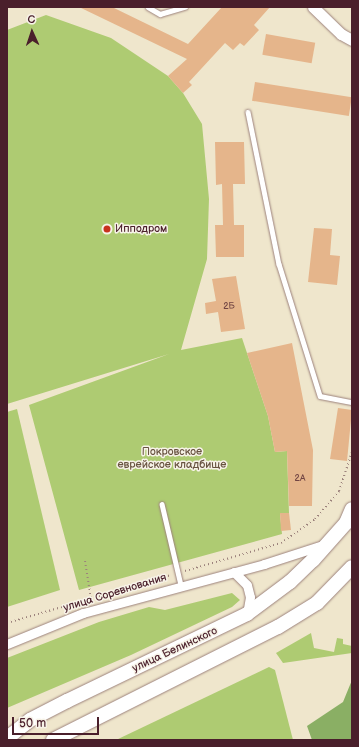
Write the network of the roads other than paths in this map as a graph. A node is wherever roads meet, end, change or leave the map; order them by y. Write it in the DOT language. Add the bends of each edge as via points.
graph roads {
  1 [pos="148,7"];
  2 [pos="185,7"];
  3 [pos="313,7"];
  4 [pos="352,40"];
  5 [pos="248,112"];
  6 [pos="352,402"];
  7 [pos="162,504"];
  8 [pos="352,509"];
  9 [pos="330,542"];
  10 [pos="352,567"];
  11 [pos="234,572"];
  12 [pos="181,585"];
  13 [pos="247,614"];
  14 [pos="7,644"];
  15 [pos="7,738"];
  16 [pos="53,740"];
  1 -- 2 [label="lane" via="160,14"];
  3 -- 4 [label="street"];
  5 -- 6 [label="lane" via="280,264 320,396"];
  7 -- 12 [label="lane"];
  8 -- 9 [label="main road, улица Белинского" via="346,523"];
  9 -- 11 [label="street, улица Соревнования"];
  9 -- 13 [label="main road, улица Белинского" via="290,582"];
  10 -- 16 [label="main road" via="317,603 278,627"];
  11 -- 12 [label="street, улица Соревнования"];
  11 -- 13 [label="street" via="247,585 250,597"];
  12 -- 14 [label="street, улица Соревнования" via="83,613"];
  13 -- 15 [label="main road, улица Белинского" via="67,700 30,720"];
}
